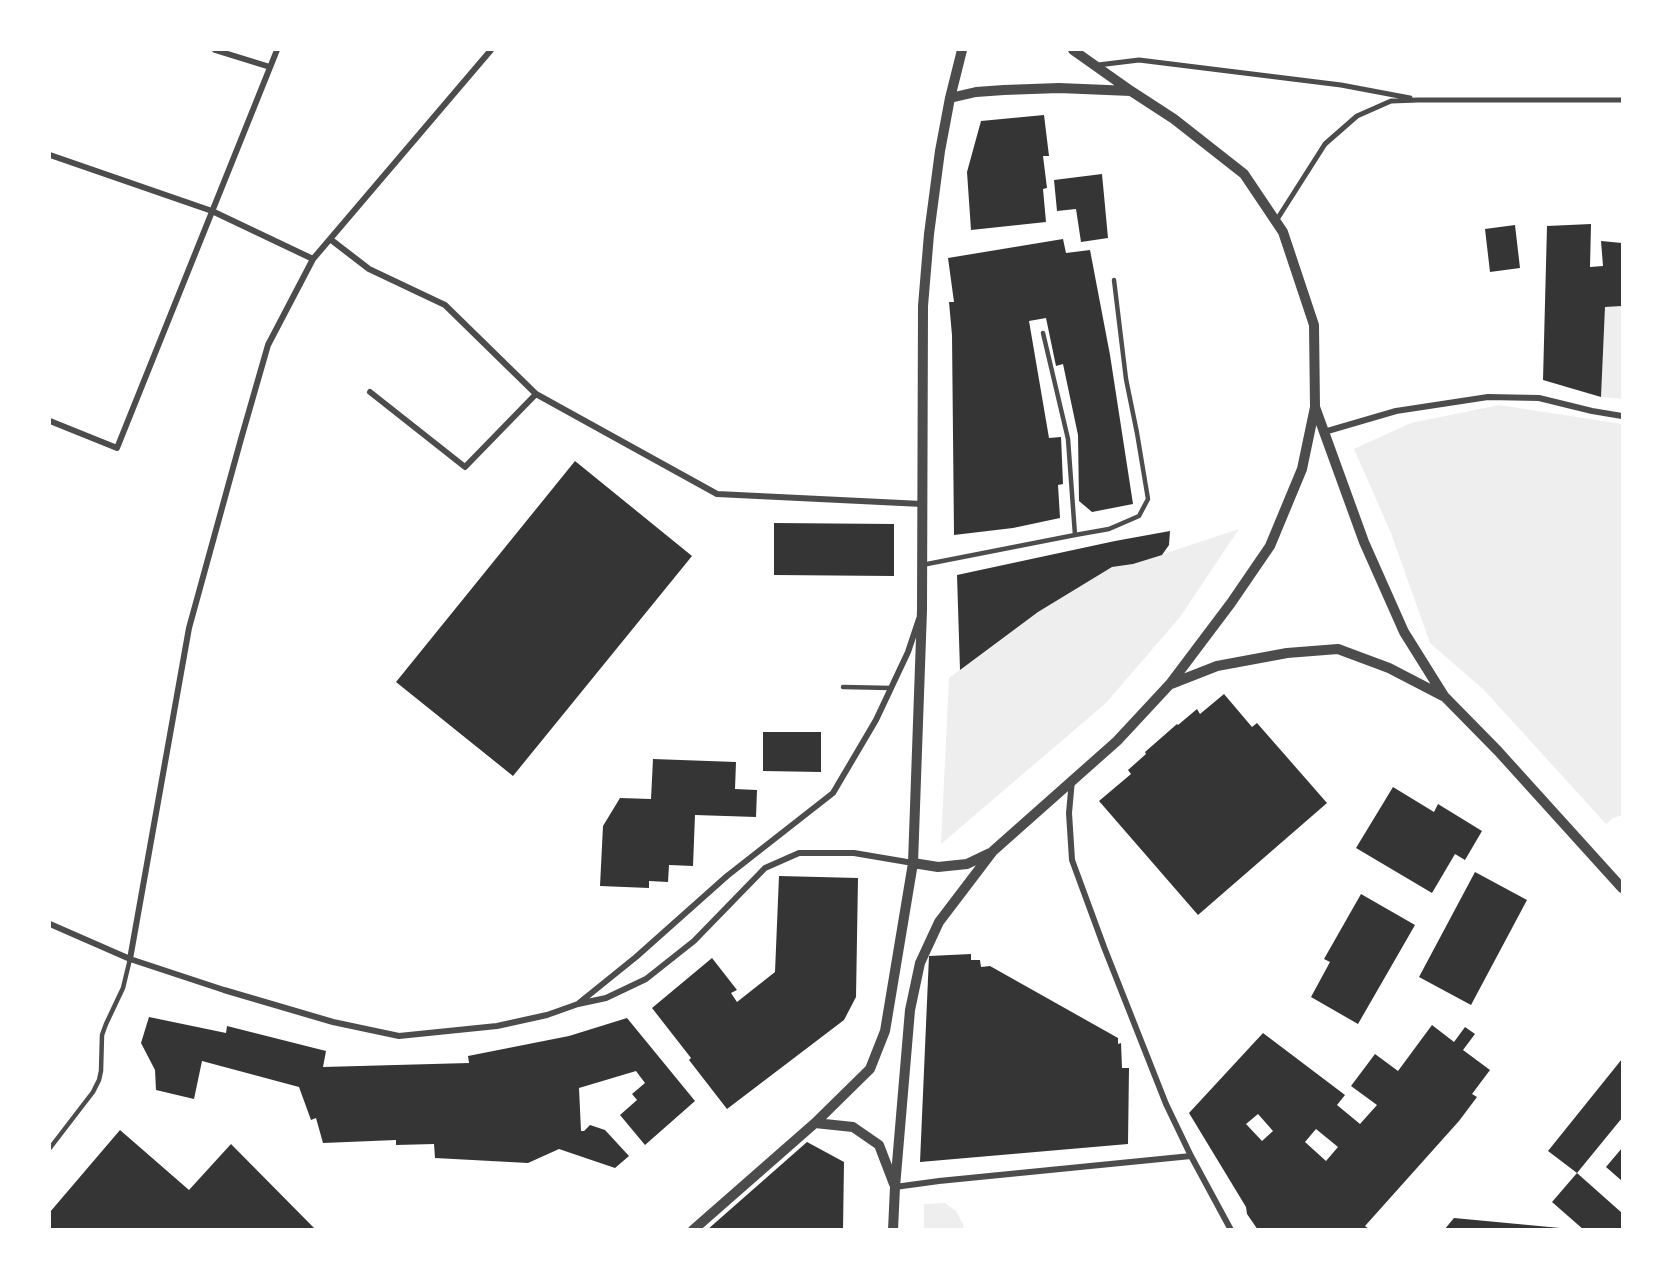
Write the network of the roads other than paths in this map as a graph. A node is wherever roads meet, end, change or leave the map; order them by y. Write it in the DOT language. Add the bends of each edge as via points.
graph roads {
  1 [pos="215,50"];
  2 [pos="277,50"];
  3 [pos="490,50"];
  4 [pos="962,50"];
  5 [pos="1073,50"];
  6 [pos="1095,66"];
  7 [pos="270,67"];
  8 [pos="1131,91"];
  9 [pos="950,98"];
  10 [pos="1418,100"];
  11 [pos="1623,100"];
  12 [pos="50,155"];
  13 [pos="212,211"];
  14 [pos="1276,221"];
  15 [pos="330,239"];
  16 [pos="313,259"];
  17 [pos="1114,280"];
  18 [pos="1043,333"];
  19 [pos="369,392"];
  20 [pos="536,394"];
  21 [pos="1315,407"];
  22 [pos="1623,416"];
  23 [pos="50,421"];
  24 [pos="1324,432"];
  25 [pos="922,504"];
  26 [pos="1075,535"];
  27 [pos="922,565"];
  28 [pos="922,610"];
  29 [pos="1170,684"];
  30 [pos="843,687"];
  31 [pos="891,688"];
  32 [pos="1444,696"];
  33 [pos="1072,780"];
  34 [pos="993,851"];
  35 [pos="913,863"];
  36 [pos="1623,888"];
  37 [pos="50,924"];
  38 [pos="130,959"];
  39 [pos="578,1004"];
  40 [pos="815,1124"];
  41 [pos="50,1148"];
  42 [pos="1191,1156"];
  43 [pos="895,1187"];
  44 [pos="693,1230"];
  45 [pos="893,1230"];
  46 [pos="1231,1230"];
  1 -- 7 [label="street"];
  2 -- 7 [label="street"];
  3 -- 15 [label="street"];
  4 -- 9 [label="street"];
  5 -- 6 [label="street"];
  6 -- 8 [label="street"];
  6 -- 10 [label="street" via="1139,60 1341,85"];
  7 -- 13 [label="street"];
  8 -- 9 [label="street" via="1004,90"];
  8 -- 14 [label="street" via="1244,174"];
  9 -- 25 [label="street" via="935,187 923,306"];
  10 -- 11 [label="street"];
  10 -- 14 [label="street" via="1391,101 1358,116 1325,144"];
  12 -- 13 [label="street"];
  13 -- 16 [label="street"];
  13 -- 23 [label="street" via="117,448"];
  14 -- 21 [label="street" via="1314,325"];
  15 -- 16 [label="street"];
  15 -- 20 [label="street" via="369,268 445,305"];
  16 -- 38 [label="street" via="268,345 189,628"];
  17 -- 26 [label="lane" via="1126,379 1148,499 1139,516 1110,529"];
  18 -- 26 [label="lane" via="1068,439"];
  19 -- 20 [label="street" via="465,467"];
  20 -- 25 [label="street" via="717,494"];
  21 -- 24 [label="street"];
  21 -- 29 [label="street" via="1302,469 1270,546"];
  22 -- 24 [label="street" via="1539,398 1488,397 1396,411"];
  24 -- 32 [label="street" via="1364,542 1404,632"];
  25 -- 27 [label="street"];
  26 -- 27 [label="lane"];
  27 -- 28 [label="street"];
  28 -- 31 [label="street"];
  28 -- 35 [label="street"];
  29 -- 32 [label="street" via="1217,666 1287,653 1338,649 1389,668"];
  29 -- 33 [label="street"];
  30 -- 31 [label="lane"];
  31 -- 39 [label="street" via="833,793 727,876"];
  32 -- 36 [label="street"];
  33 -- 34 [label="street"];
  33 -- 42 [label="street" via="1072,860 1162,1093"];
  34 -- 35 [label="street" via="967,864 938,867"];
  34 -- 43 [label="street" via="939,922 920,963 910,1010"];
  35 -- 39 [label="street" via="854,853 799,853 765,868 694,941 646,979 606,998"];
  35 -- 40 [label="street" via="885,1030 870,1069"];
  37 -- 38 [label="street"];
  38 -- 39 [label="street" via="333,1022 399,1036 497,1026"];
  38 -- 41 [label="lane" via="123,988 102,1035 99,1080"];
  40 -- 43 [label="street" via="854,1127 879,1145"];
  40 -- 44 [label="street"];
  42 -- 43 [label="street"];
  42 -- 46 [label="street"];
  43 -- 45 [label="street"];
}
